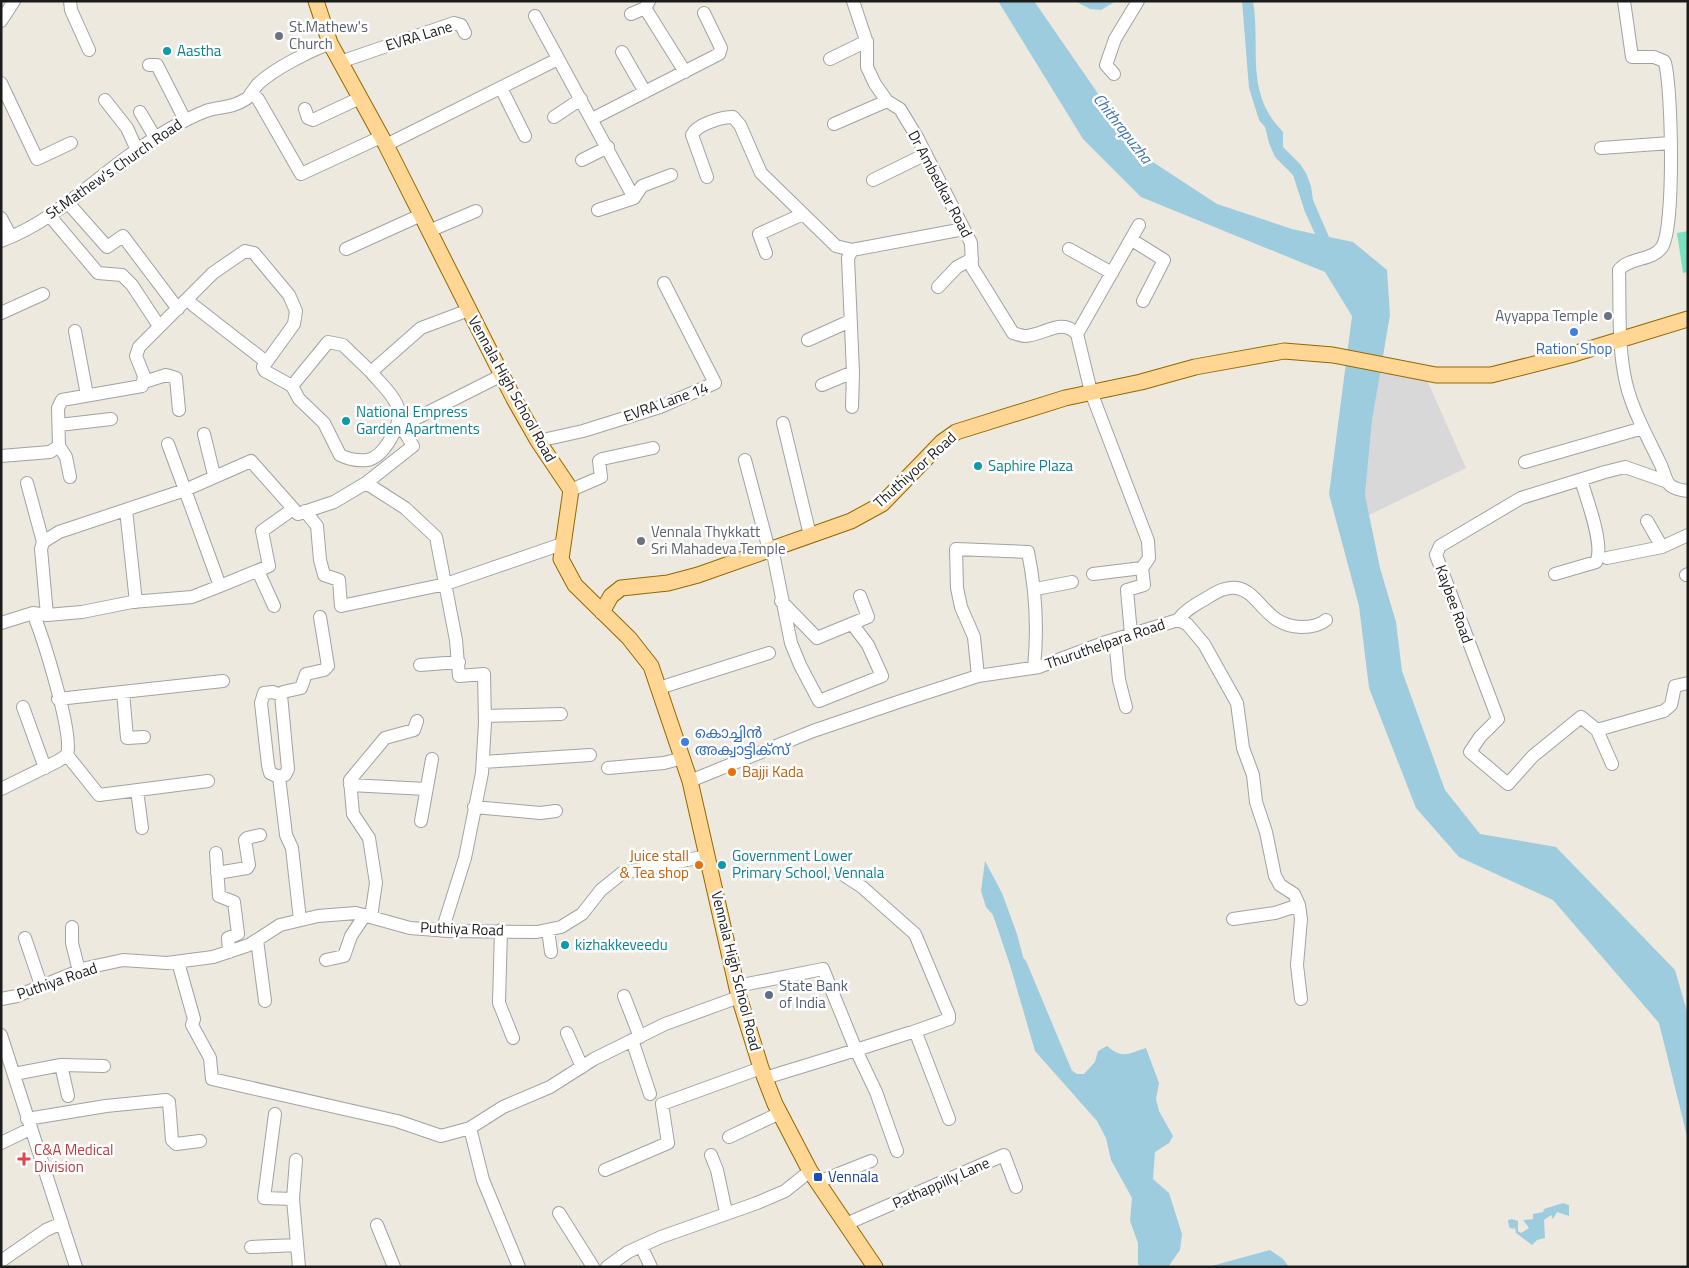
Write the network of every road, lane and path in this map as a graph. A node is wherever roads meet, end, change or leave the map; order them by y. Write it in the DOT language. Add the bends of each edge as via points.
graph roads {
  1 [pos="14,1"];
  2 [pos="70,1"];
  3 [pos="316,1"];
  4 [pos="853,1"];
  5 [pos="1138,1"];
  6 [pos="1624,1"];
  7 [pos="647,4"];
  8 [pos="3,12"];
  9 [pos="704,13"];
  10 [pos="631,14"];
  11 [pos="535,16"];
  12 [pos="465,33"];
  13 [pos="866,40"];
  14 [pos="330,43"];
  15 [pos="89,50"];
  16 [pos="622,52"];
  17 [pos="558,59"];
  18 [pos="830,59"];
  19 [pos="340,62"];
  20 [pos="150,65"];
  21 [pos="685,72"];
  22 [pos="1114,74"];
  23 [pos="1,83"];
  24 [pos="501,88"];
  25 [pos="645,92"];
  26 [pos="251,93"];
  27 [pos="360,98"];
  28 [pos="581,99"];
  29 [pos="105,100"];
  30 [pos="887,101"];
  31 [pos="305,109"];
  32 [pos="140,112"];
  33 [pos="554,117"];
  34 [pos="592,119"];
  35 [pos="185,120"];
  36 [pos="834,124"];
  37 [pos="525,136"];
  38 [pos="156,138"];
  39 [pos="384,141"];
  40 [pos="1670,142"];
  41 [pos="71,143"];
  42 [pos="608,147"];
  43 [pos="1601,148"];
  44 [pos="137,150"];
  45 [pos="926,154"];
  46 [pos="582,160"];
  47 [pos="671,175"];
  48 [pos="707,178"];
  49 [pos="873,180"];
  50 [pos="634,198"];
  51 [pos="69,204"];
  52 [pos="598,210"];
  53 [pos="476,212"];
  54 [pos="803,214"];
  55 [pos="50,215"];
  56 [pos="421,215"];
  57 [pos="1,218"];
  58 [pos="1139,226"];
  59 [pos="964,229"];
  60 [pos="429,230"];
  61 [pos="6,239"];
  62 [pos="1132,240"];
  63 [pos="1069,248"];
  64 [pos="346,249"];
  65 [pos="852,250"];
  66 [pos="766,253"];
  67 [pos="972,259"];
  68 [pos="1112,273"];
  69 [pos="664,283"];
  70 [pos="938,287"];
  71 [pos="42,294"];
  72 [pos="1143,301"];
  73 [pos="193,305"];
  74 [pos="178,309"];
  75 [pos="469,310"];
  76 [pos="1,313"];
  77 [pos="1688,319"];
  78 [pos="850,321"];
  79 [pos="160,326"];
  80 [pos="75,331"];
  81 [pos="1078,334"];
  82 [pos="808,340"];
  83 [pos="1621,340"];
  84 [pos="265,361"];
  85 [pos="371,372"];
  86 [pos="853,372"];
  87 [pos="502,375"];
  88 [pos="144,382"];
  89 [pos="822,385"];
  90 [pos="292,386"];
  91 [pos="1092,392"];
  92 [pos="87,395"];
  93 [pos="852,407"];
  94 [pos="179,410"];
  95 [pos="111,419"];
  96 [pos="783,423"];
  97 [pos="59,426"];
  98 [pos="1643,428"];
  99 [pos="204,434"];
  100 [pos="538,441"];
  101 [pos="168,444"];
  102 [pos="59,446"];
  103 [pos="652,448"];
  104 [pos="1,456"];
  105 [pos="745,460"];
  106 [pos="1525,462"];
  107 [pos="214,475"];
  108 [pos="70,478"];
  109 [pos="1580,480"];
  110 [pos="1665,481"];
  111 [pos="27,483"];
  112 [pos="366,483"];
  113 [pos="185,490"];
  114 [pos="571,490"];
  115 [pos="1688,491"];
  116 [pos="126,510"];
  117 [pos="299,510"];
  118 [pos="1647,521"];
  119 [pos="810,535"];
  120 [pos="1688,535"];
  121 [pos="43,542"];
  122 [pos="562,544"];
  123 [pos="1662,547"];
  124 [pos="771,549"];
  125 [pos="1607,558"];
  126 [pos="1142,568"];
  127 [pos="258,571"];
  128 [pos="1093,574"];
  129 [pos="1555,574"];
  130 [pos="1072,582"];
  131 [pos="446,584"];
  132 [pos="220,586"];
  133 [pos="1036,589"];
  134 [pos="860,596"];
  135 [pos="781,601"];
  136 [pos="136,602"];
  137 [pos="274,606"];
  138 [pos="602,612"];
  139 [pos="33,613"];
  140 [pos="47,615"];
  141 [pos="320,617"];
  142 [pos="1178,620"];
  143 [pos="1326,620"];
  144 [pos="802,622"];
  145 [pos="1,623"];
  146 [pos="853,625"];
  147 [pos="788,630"];
  148 [pos="1131,634"];
  149 [pos="1115,639"];
  150 [pos="770,653"];
  151 [pos="459,662"];
  152 [pos="420,664"];
  153 [pos="1034,668"];
  154 [pos="978,676"];
  155 [pos="223,681"];
  156 [pos="1688,683"];
  157 [pos="659,688"];
  158 [pos="123,692"];
  159 [pos="281,695"];
  160 [pos="58,699"];
  161 [pos="23,707"];
  162 [pos="1126,707"];
  163 [pos="561,714"];
  164 [pos="485,716"];
  165 [pos="417,721"];
  166 [pos="1596,730"];
  167 [pos="144,737"];
  168 [pos="66,754"];
  169 [pos="590,755"];
  170 [pos="683,758"];
  171 [pos="432,759"];
  172 [pos="483,762"];
  173 [pos="1612,764"];
  174 [pos="45,768"];
  175 [pos="608,768"];
  176 [pos="278,777"];
  177 [pos="208,781"];
  178 [pos="690,781"];
  179 [pos="350,785"];
  180 [pos="1,789"];
  181 [pos="138,790"];
  182 [pos="426,790"];
  183 [pos="474,807"];
  184 [pos="556,811"];
  185 [pos="420,821"];
  186 [pos="142,828"];
  187 [pos="260,835"];
  188 [pos="216,853"];
  189 [pos="707,856"];
  190 [pos="217,873"];
  191 [pos="842,874"];
  192 [pos="1299,905"];
  193 [pos="368,916"];
  194 [pos="1232,919"];
  195 [pos="300,920"];
  196 [pos="72,928"];
  197 [pos="442,930"];
  198 [pos="500,930"];
  199 [pos="548,930"];
  200 [pos="25,938"];
  201 [pos="257,940"];
  202 [pos="229,952"];
  203 [pos="551,952"];
  204 [pos="326,960"];
  205 [pos="178,962"];
  206 [pos="79,971"];
  207 [pos="41,985"];
  208 [pos="738,991"];
  209 [pos="624,996"];
  210 [pos="1,999"];
  211 [pos="1301,999"];
  212 [pos="265,1001"];
  213 [pos="913,1032"];
  214 [pos="567,1033"];
  215 [pos="1,1035"];
  216 [pos="513,1038"];
  217 [pos="636,1038"];
  218 [pos="856,1050"];
  219 [pos="62,1066"];
  220 [pos="104,1066"];
  221 [pos="582,1066"];
  222 [pos="763,1073"];
  223 [pos="14,1074"];
  224 [pos="650,1094"];
  225 [pos="68,1096"];
  226 [pos="780,1113"];
  227 [pos="275,1114"];
  228 [pos="949,1119"];
  229 [pos="29,1124"];
  230 [pos="470,1128"];
  231 [pos="730,1136"];
  232 [pos="200,1141"];
  233 [pos="1,1143"];
  234 [pos="897,1151"];
  235 [pos="711,1154"];
  236 [pos="296,1160"];
  237 [pos="871,1161"];
  238 [pos="605,1170"];
  239 [pos="814,1177"];
  240 [pos="1016,1187"];
  241 [pos="293,1199"];
  242 [pos="726,1212"];
  243 [pos="559,1213"];
  244 [pos="62,1223"];
  245 [pos="846,1224"];
  246 [pos="377,1225"];
  247 [pos="297,1245"];
  248 [pos="642,1246"];
  249 [pos="251,1247"];
  250 [pos="3,1257"];
  251 [pos="869,1265"];
  252 [pos="76,1267"];
  253 [pos="299,1267"];
  254 [pos="394,1267"];
  255 [pos="519,1267"];
  256 [pos="593,1267"];
  257 [pos="607,1267"];
  258 [pos="651,1267"];
  1 -- 8 [label="street"];
  2 -- 15 [label="street"];
  3 -- 14 [label="main road, Vennala High School Road"];
  4 -- 13 [label="street, Dr Ambedkar Road"];
  5 -- 22 [label="street" via="1115,39 1106,65"];
  6 -- 40 [label="street" via="1632,58 1654,57 1664,63"];
  7 -- 10 [label="street"];
  7 -- 21 [label="street"];
  9 -- 21 [label="street" via="721,51"];
  11 -- 17 [label="street"];
  12 -- 19 [label="street, EVRA Lane" via="461,25 454,23"];
  13 -- 18 [label="street"];
  13 -- 30 [label="street, Dr Ambedkar Road" via="867,67 874,84"];
  14 -- 19 [label="main road, Vennala High School Road"];
  14 -- 26 [label="street, St.Mathew's Church Road" via="302,55 258,84"];
  16 -- 25 [label="street"];
  17 -- 24 [label="street"];
  17 -- 28 [label="street"];
  19 -- 27 [label="main road, Vennala High School Road"];
  20 -- 35 [label="street" via="157,65"];
  21 -- 25 [label="street"];
  23 -- 41 [label="street" via="37,159"];
  24 -- 37 [label="street"];
  24 -- 39 [label="street"];
  25 -- 34 [label="street"];
  26 -- 35 [label="street, St.Mathew's Church Road" via="248,98 228,108 209,110"];
  26 -- 39 [label="street" via="258,99 301,174"];
  27 -- 31 [label="street" via="313,120 308,118"];
  27 -- 39 [label="main road, Vennala High School Road"];
  28 -- 33 [label="street"];
  28 -- 34 [label="street"];
  29 -- 44 [label="street" via="127,128"];
  30 -- 36 [label="street"];
  30 -- 45 [label="street, Dr Ambedkar Road" via="900,109"];
  32 -- 38 [label="street"];
  34 -- 42 [label="street"];
  35 -- 38 [label="street, St.Mathew's Church Road"];
  38 -- 44 [label="street, St.Mathew's Church Road"];
  39 -- 56 [label="main road, Vennala High School Road"];
  40 -- 43 [label="street"];
  40 -- 83 [label="street" via="1671,187 1664,243 1656,253 1619,270"];
  42 -- 46 [label="street"];
  42 -- 50 [label="street"];
  44 -- 51 [label="street, St.Mathew's Church Road" via="91,183"];
  45 -- 49 [label="street"];
  45 -- 59 [label="street, Dr Ambedkar Road"];
  47 -- 50 [label="street" via="642,186"];
  48 -- 54 [label="street" via="692,139 694,132 722,118 733,117 740,125 761,174"];
  50 -- 52 [label="street"];
  51 -- 55 [label="street, St.Mathew's Church Road"];
  51 -- 74 [label="street" via="107,247 123,236"];
  53 -- 60 [label="street"];
  54 -- 65 [label="street" via="836,246"];
  54 -- 66 [label="street" via="760,234"];
  55 -- 61 [label="street, St.Mathew's Church Road"];
  55 -- 79 [label="street" via="98,273 122,275 132,285"];
  56 -- 60 [label="main road, Vennala High School Road"];
  56 -- 64 [label="street"];
  57 -- 61 [label="street"];
  58 -- 62 [label="street"];
  59 -- 65 [label="street"];
  59 -- 67 [label="street, Dr Ambedkar Road" via="971,242"];
  60 -- 75 [label="main road, Vennala High School Road"];
  62 -- 68 [label="street"];
  62 -- 72 [label="street" via="1164,260"];
  63 -- 68 [label="street"];
  65 -- 78 [label="street" via="848,258"];
  67 -- 70 [label="street" via="956,267"];
  67 -- 81 [label="street, Dr Ambedkar Road" via="972,267 1013,333 1026,336 1063,326"];
  68 -- 81 [label="street"];
  69 -- 100 [label="street, EVRA Lane 14" via="715,384 660,407"];
  71 -- 76 [label="street"];
  73 -- 84 [label="street"];
  74 -- 79 [label="street"];
  74 -- 84 [label="street" via="213,273 245,251 254,253 288,295 296,311 294,324"];
  75 -- 85 [label="street" via="420,328"];
  75 -- 87 [label="main road, Vennala High School Road"];
  77 -- 83 [label="main road, Thuthiyoor Road"];
  78 -- 82 [label="street"];
  78 -- 86 [label="street"];
  79 -- 88 [label="street" via="136,351"];
  80 -- 92 [label="street"];
  81 -- 91 [label="street"];
  83 -- 91 [label="main road, Thuthiyoor Road" via="1491,375 1436,375 1333,356 1284,351 1195,366"];
  83 -- 98 [label="street" via="1624,374"];
  84 -- 90 [label="street" via="262,367 266,371"];
  85 -- 90 [label="street" via="343,345 328,342"];
  85 -- 90 [label="street" via="399,411 390,440 381,452 368,460 340,456 324,423"];
  86 -- 89 [label="street"];
  86 -- 93 [label="street"];
  87 -- 100 [label="main road, Vennala High School Road"];
  87 -- 112 [label="street" via="400,426 414,446"];
  88 -- 92 [label="street" via="136,388"];
  88 -- 94 [label="street" via="166,375 176,378"];
  91 -- 119 [label="main road, Thuthiyoor Road" via="956,432 942,442 882,504 850,521"];
  91 -- 126 [label="street" via="1148,541 1149,558"];
  92 -- 97 [label="street" via="58,403"];
  95 -- 97 [label="street"];
  96 -- 119 [label="street"];
  97 -- 102 [label="street"];
  98 -- 106 [label="street"];
  98 -- 110 [label="street" via="1663,467"];
  99 -- 107 [label="street"];
  100 -- 114 [label="main road, Vennala High School Road"];
  101 -- 113 [label="street"];
  102 -- 104 [label="street" via="50,452"];
  102 -- 108 [label="street" via="66,458"];
  103 -- 114 [label="street" via="602,459 598,465 601,477"];
  105 -- 124 [label="street"];
  107 -- 113 [label="street"];
  107 -- 117 [label="street" via="251,461"];
  109 -- 110 [label="street, Kaybee Road" via="1625,467"];
  109 -- 129 [label="street" via="1595,530 1599,557 1596,562"];
  109 -- 166 [label="street, Kaybee Road" via="1521,498 1440,546 1436,555 1498,719 1470,752 1508,784 1533,756 1581,717"];
  110 -- 115 [label="street, Kaybee Road" via="1674,490"];
  111 -- 121 [label="street"];
  112 -- 117 [label="street" via="334,502"];
  112 -- 131 [label="street" via="406,508 436,537"];
  113 -- 116 [label="street"];
  113 -- 132 [label="street"];
  114 -- 122 [label="main road, Vennala High School Road"];
  116 -- 121 [label="street" via="58,532"];
  116 -- 136 [label="street"];
  117 -- 127 [label="street" via="262,531 269,566"];
  117 -- 131 [label="street" via="317,526 324,575 339,580 341,606"];
  118 -- 123 [label="street"];
  119 -- 124 [label="main road, Thuthiyoor Road"];
  120 -- 123 [label="street"];
  121 -- 140 [label="street"];
  122 -- 131 [label="street"];
  122 -- 138 [label="main road, Vennala High School Road" via="561,559 575,585"];
  123 -- 125 [label="street"];
  124 -- 135 [label="street"];
  124 -- 138 [label="main road, Thuthiyoor Road" via="668,583 620,588"];
  126 -- 128 [label="street"];
  126 -- 148 [label="street" via="1144,585 1127,590"];
  127 -- 132 [label="street"];
  127 -- 137 [label="street"];
  130 -- 133 [label="street"];
  131 -- 151 [label="street"];
  132 -- 136 [label="street" via="192,596"];
  133 -- 153 [label="street" via="1038,636"];
  133 -- 154 [label="street" via="1028,552 956,549 957,588 974,637"];
  134 -- 146 [label="street" via="868,618"];
  135 -- 144 [label="street"];
  135 -- 147 [label="street"];
  136 -- 140 [label="street"];
  138 -- 157 [label="main road, Vennala High School Road" via="652,666"];
  139 -- 140 [label="street"];
  139 -- 145 [label="street"];
  139 -- 160 [label="street"];
  141 -- 159 [label="street" via="328,666 306,674 301,688"];
  142 -- 143 [label="street" via="1184,612 1232,587 1246,592 1277,620 1289,626 1320,625"];
  142 -- 148 [label="street, Thuruthelpara Road"];
  142 -- 192 [label="street, Thuruthelpara Road" via="1187,624 1204,644 1236,703 1243,748 1253,776 1256,802 1275,876 1280,885 1294,894"];
  144 -- 146 [label="street" via="817,638"];
  144 -- 147 [label="street"];
  146 -- 147 [label="street" via="868,646 882,676 819,700 800,665"];
  148 -- 149 [label="street, Thuruthelpara Road"];
  149 -- 153 [label="street, Thuruthelpara Road"];
  149 -- 162 [label="street"];
  150 -- 157 [label="street"];
  151 -- 152 [label="street"];
  151 -- 164 [label="street" via="459,676 484,674"];
  153 -- 154 [label="street, Thuruthelpara Road"];
  154 -- 178 [label="street, Thuruthelpara Road" via="813,731"];
  155 -- 158 [label="street"];
  156 -- 166 [label="street" via="1675,686 1672,705 1664,711"];
  157 -- 170 [label="main road, Vennala High School Road"];
  158 -- 160 [label="street"];
  158 -- 167 [label="street" via="127,738"];
  159 -- 176 [label="street" via="288,769"];
  159 -- 176 [label="street" via="264,693 261,703 268,765 270,773"];
  160 -- 168 [label="street" via="67,734"];
  161 -- 174 [label="street"];
  163 -- 164 [label="street"];
  164 -- 172 [label="street"];
  165 -- 179 [label="street" via="414,730 385,738 350,780"];
  166 -- 173 [label="street"];
  168 -- 174 [label="street"];
  168 -- 181 [label="street" via="99,795"];
  169 -- 172 [label="street"];
  170 -- 175 [label="street"];
  170 -- 178 [label="main road, Vennala High School Road"];
  171 -- 182 [label="street"];
  172 -- 183 [label="street"];
  174 -- 180 [label="street"];
  176 -- 195 [label="street" via="286,835 292,848"];
  177 -- 181 [label="street"];
  178 -- 189 [label="main road, Vennala High School Road"];
  179 -- 182 [label="street"];
  179 -- 193 [label="street" via="353,814 370,838 376,883"];
  181 -- 186 [label="street"];
  182 -- 185 [label="street"];
  183 -- 184 [label="street" via="540,813"];
  183 -- 197 [label="street" via="465,858"];
  187 -- 190 [label="street" via="245,840 247,868"];
  188 -- 190 [label="street"];
  189 -- 199 [label="street, Puthiya Road" via="622,873 601,890 582,914 561,927"];
  189 -- 208 [label="main road, Vennala High School Road"];
  190 -- 202 [label="street" via="219,896 234,902 238,934 228,938"];
  191 -- 213 [label="street" via="862,887 915,934 949,1019"];
  192 -- 194 [label="street" via="1275,913"];
  192 -- 211 [label="street" via="1297,972"];
  193 -- 195 [label="street, Puthiya Road" via="356,913"];
  193 -- 197 [label="street, Puthiya Road" via="410,928"];
  193 -- 204 [label="street" via="351,936 344,956"];
  195 -- 201 [label="street, Puthiya Road" via="280,925"];
  196 -- 206 [label="street"];
  197 -- 198 [label="street, Puthiya Road"];
  198 -- 199 [label="street, Puthiya Road"];
  198 -- 216 [label="street" via="499,1003"];
  199 -- 203 [label="street"];
  200 -- 207 [label="street"];
  201 -- 202 [label="street, Puthiya Road"];
  201 -- 212 [label="street"];
  202 -- 205 [label="street, Puthiya Road"];
  205 -- 206 [label="street, Puthiya Road" via="123,960"];
  205 -- 230 [label="street" via="194,1019 192,1025 210,1058 212,1079 397,1121 441,1136"];
  206 -- 207 [label="street, Puthiya Road"];
  207 -- 210 [label="street, Puthiya Road"];
  208 -- 217 [label="street"];
  208 -- 218 [label="street" via="823,969"];
  208 -- 222 [label="main road, Vennala High School Road"];
  209 -- 217 [label="street"];
  213 -- 218 [label="street"];
  213 -- 228 [label="street" via="920,1040"];
  214 -- 221 [label="street"];
  215 -- 223 [label="street"];
  217 -- 221 [label="street"];
  217 -- 224 [label="street"];
  218 -- 222 [label="street"];
  218 -- 234 [label="street" via="876,1092"];
  219 -- 220 [label="street"];
  219 -- 223 [label="street"];
  219 -- 225 [label="street"];
  221 -- 230 [label="street" via="550,1087 503,1107"];
  222 -- 226 [label="main road, Vennala High School Road"];
  222 -- 238 [label="street" via="662,1104 668,1143"];
  223 -- 229 [label="street"];
  226 -- 231 [label="street"];
  226 -- 239 [label="main road, Vennala High School Road"];
  227 -- 241 [label="street" via="264,1198"];
  229 -- 232 [label="street" via="161,1099 169,1102 172,1140 176,1144"];
  229 -- 233 [label="street"];
  229 -- 244 [label="street"];
  230 -- 255 [label="street" via="483,1180"];
  235 -- 242 [label="street"];
  236 -- 241 [label="street"];
  237 -- 239 [label="street"];
  239 -- 242 [label="street" via="757,1203"];
  239 -- 245 [label="main road, Vennala High School Road"];
  240 -- 245 [label="street, Pathappilly Lane" via="1004,1155"];
  241 -- 247 [label="street"];
  242 -- 248 [label="street"];
  243 -- 256 [label="street"];
  244 -- 250 [label="street"];
  244 -- 252 [label="street"];
  245 -- 251 [label="main road, Vennala High School Road"];
  246 -- 254 [label="street"];
  247 -- 249 [label="street"];
  247 -- 253 [label="street"];
  248 -- 257 [label="street"];
  248 -- 258 [label="street"];
}
